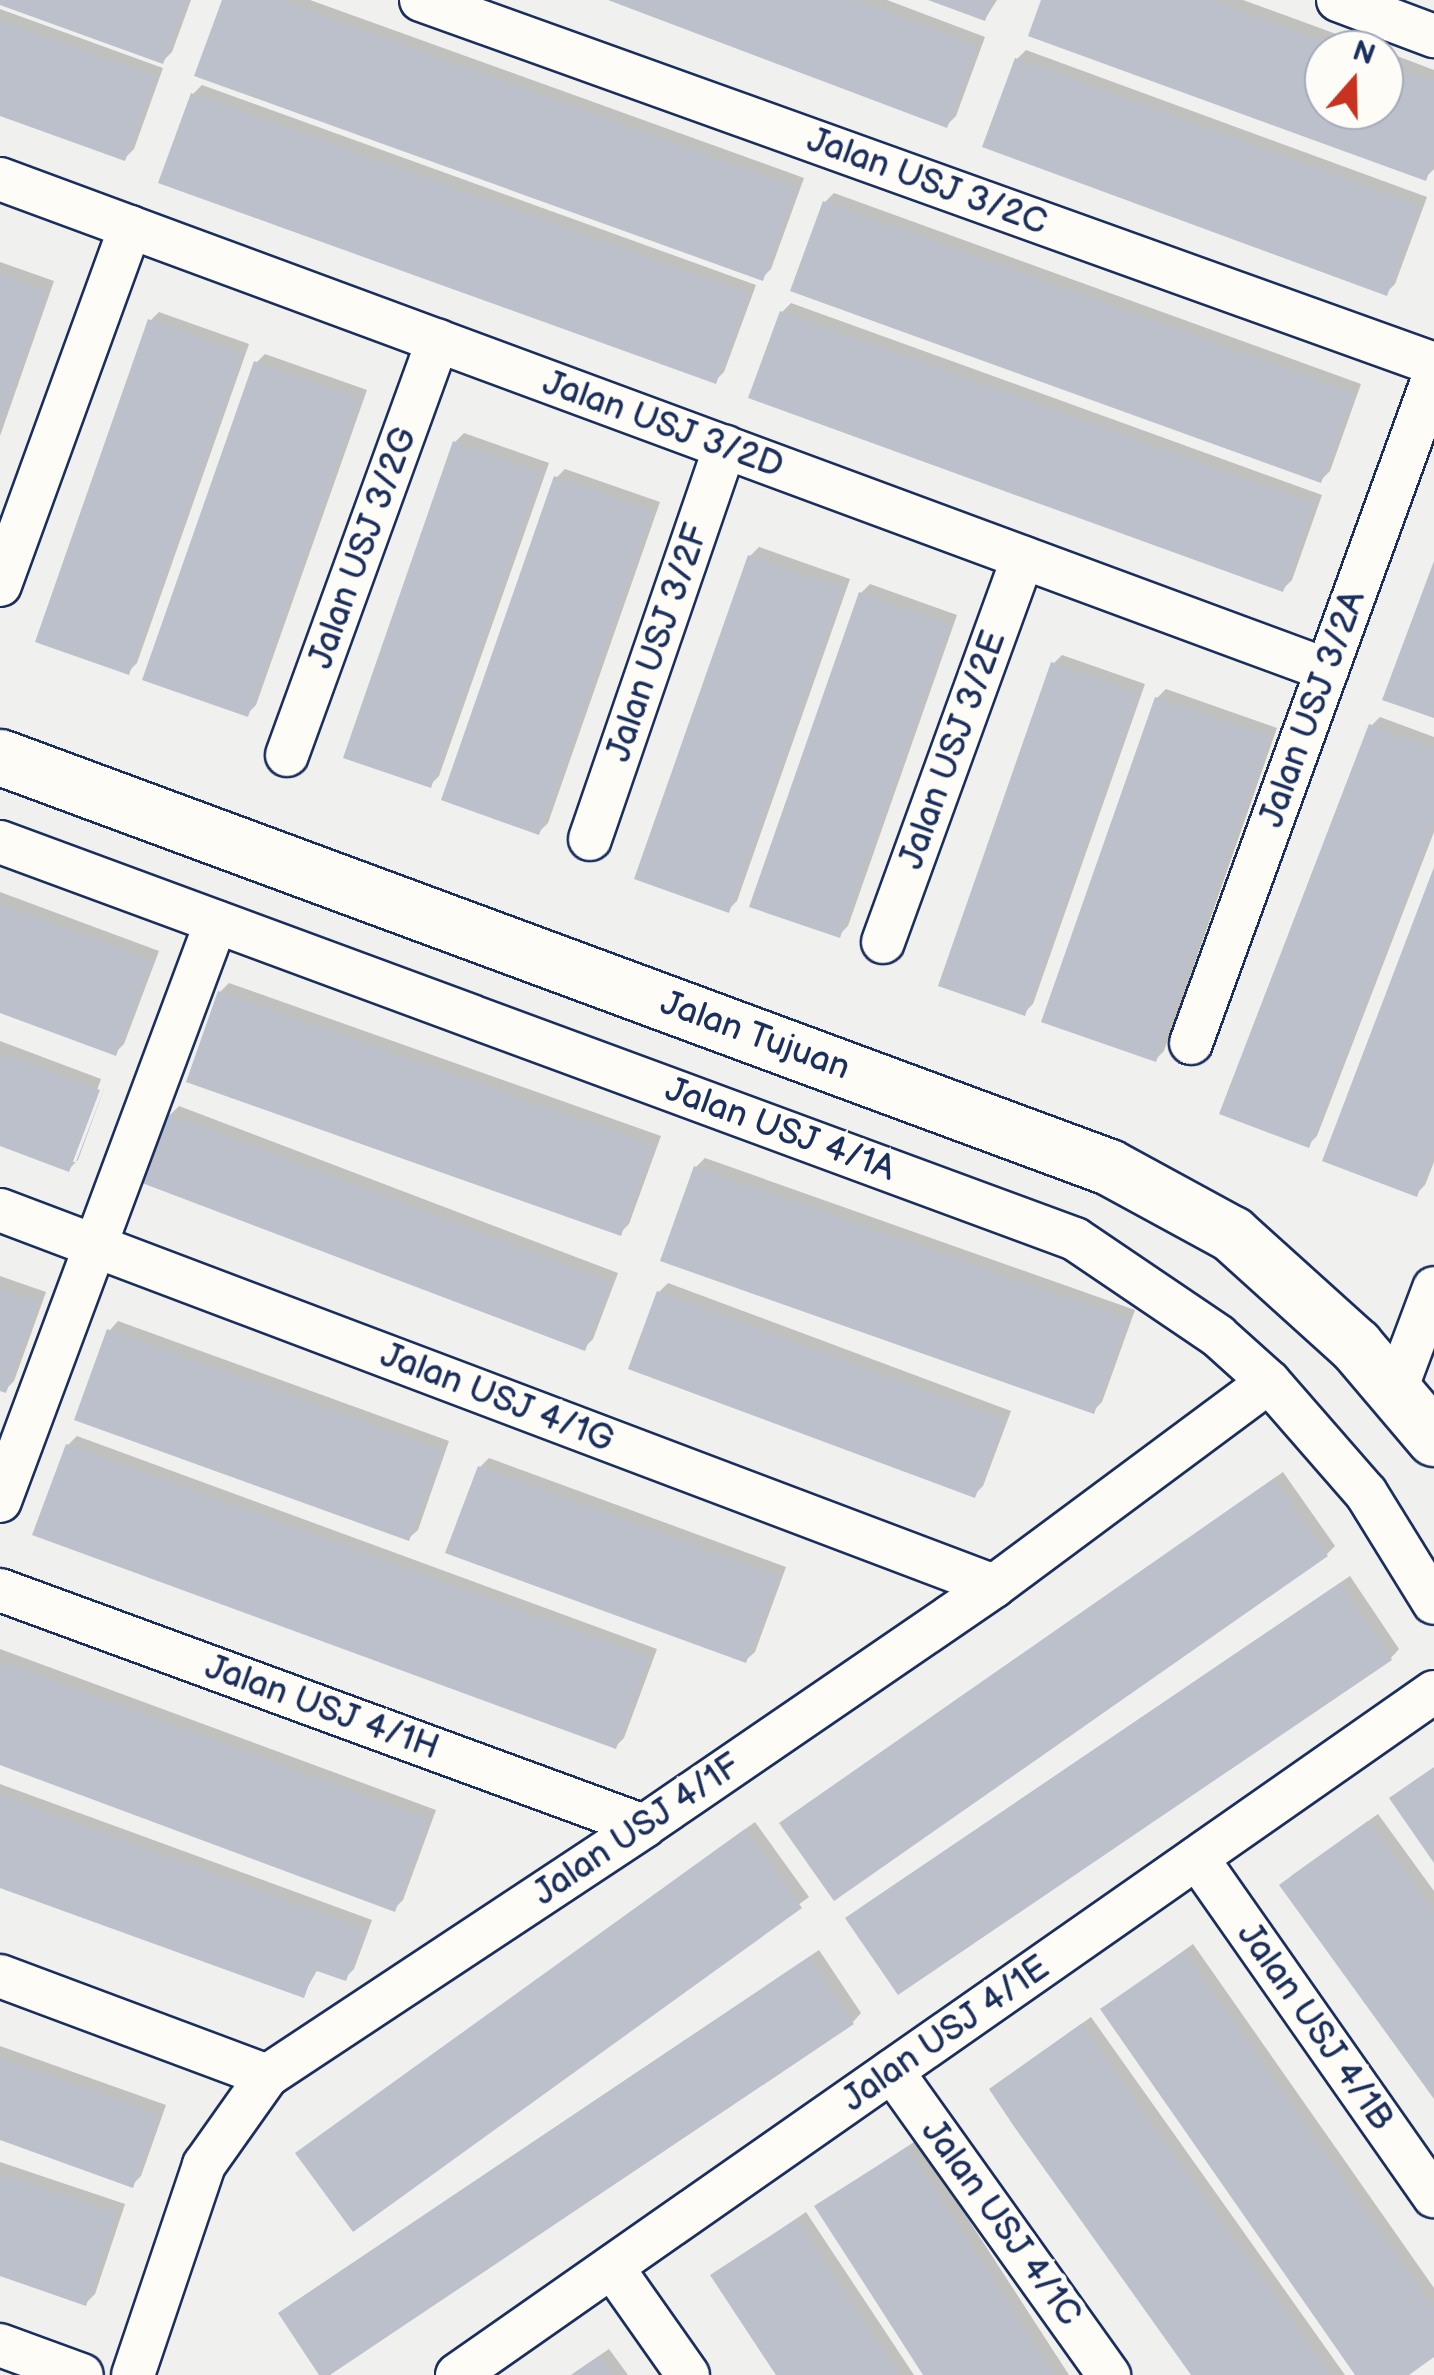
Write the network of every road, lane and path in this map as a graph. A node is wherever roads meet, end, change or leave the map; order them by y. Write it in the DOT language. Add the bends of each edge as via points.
graph roads {
  1 [pos="421,0"];
  2 [pos="1338,0"];
  3 [pos="1434,36"];
  4 [pos="0,179"];
  5 [pos="130,228"];
  6 [pos="438,341"];
  7 [pos="1434,364"];
  8 [pos="1434,376"];
  9 [pos="725,447"];
  10 [pos="1023,558"];
  11 [pos="0,585"];
  12 [pos="1327,670"];
  13 [pos="288,754"];
  14 [pos="0,757"];
  15 [pos="590,839"];
  16 [pos="0,842"];
  17 [pos="216,922"];
  18 [pos="883,942"];
  19 [pos="1191,1043"];
  20 [pos="0,1210"];
  21 [pos="95,1246"];
  22 [pos="1434,1288"];
  23 [pos="1269,1382"];
  24 [pos="1395,1392"];
  25 [pos="1434,1438"];
  26 [pos="0,1501"];
  27 [pos="994,1586"];
  28 [pos="0,1590"];
  29 [pos="1434,1603"];
  30 [pos="1434,1692"];
  31 [pos="644,1826"];
  32 [pos="1197,1858"];
  33 [pos="0,1976"];
  34 [pos="892,2071"];
  35 [pos="266,2076"];
  36 [pos="1434,2196"];
  37 [pos="612,2266"];
  38 [pos="0,2345"];
  39 [pos="82,2375"];
  40 [pos="133,2375"];
  41 [pos="458,2375"];
  42 [pos="688,2375"];
  43 [pos="1109,2375"];
  1 -- 7 [label="street, Jalan USJ 3/2C"];
  2 -- 3 [label="street"];
  4 -- 5 [label="street, Jalan USJ 3/2D"];
  5 -- 6 [label="street, Jalan USJ 3/2D"];
  5 -- 11 [label="street"];
  6 -- 9 [label="street, Jalan USJ 3/2D"];
  6 -- 13 [label="street, Jalan USJ 3/2G"];
  8 -- 12 [label="street, Jalan USJ 3/2A"];
  9 -- 10 [label="street, Jalan USJ 3/2D"];
  9 -- 15 [label="street, Jalan USJ 3/2F"];
  10 -- 12 [label="street, Jalan USJ 3/2D"];
  10 -- 18 [label="street, Jalan USJ 3/2E"];
  12 -- 19 [label="street, Jalan USJ 3/2A"];
  14 -- 24 [label="street, Jalan Tujuan" via="1109,1167 1232,1234 1354,1345"];
  16 -- 17 [label="street, Jalan USJ 4/1A"];
  17 -- 21 [label="street"];
  17 -- 23 [label="street, Jalan USJ 4/1A" via="1075,1239 1218,1336"];
  20 -- 21 [label="street, Jalan USJ 4/1G"];
  21 -- 26 [label="street"];
  21 -- 27 [label="street, Jalan USJ 4/1G"];
  22 -- 24 [label="street"];
  23 -- 27 [label="street, Jalan USJ 4/1F"];
  23 -- 29 [label="street, Jalan USJ 4/1A" via="1366,1493"];
  24 -- 25 [label="street, Jalan Tujuan"];
  27 -- 31 [label="street, Jalan USJ 4/1F"];
  28 -- 31 [label="street, Jalan USJ 4/1H"];
  30 -- 32 [label="street, Jalan USJ 4/1E"];
  31 -- 35 [label="street, Jalan USJ 4/1F"];
  32 -- 34 [label="street, Jalan USJ 4/1E"];
  32 -- 36 [label="street, Jalan USJ 4/1B"];
  33 -- 35 [label="street"];
  34 -- 37 [label="street, Jalan USJ 4/1E"];
  34 -- 43 [label="street, Jalan USJ 4/1C"];
  35 -- 40 [label="street, Jalan USJ 4/1F" via="204,2165"];
  37 -- 41 [label="street, Jalan USJ 4/1E"];
  37 -- 42 [label="street"];
  38 -- 39 [label="street"];
}
